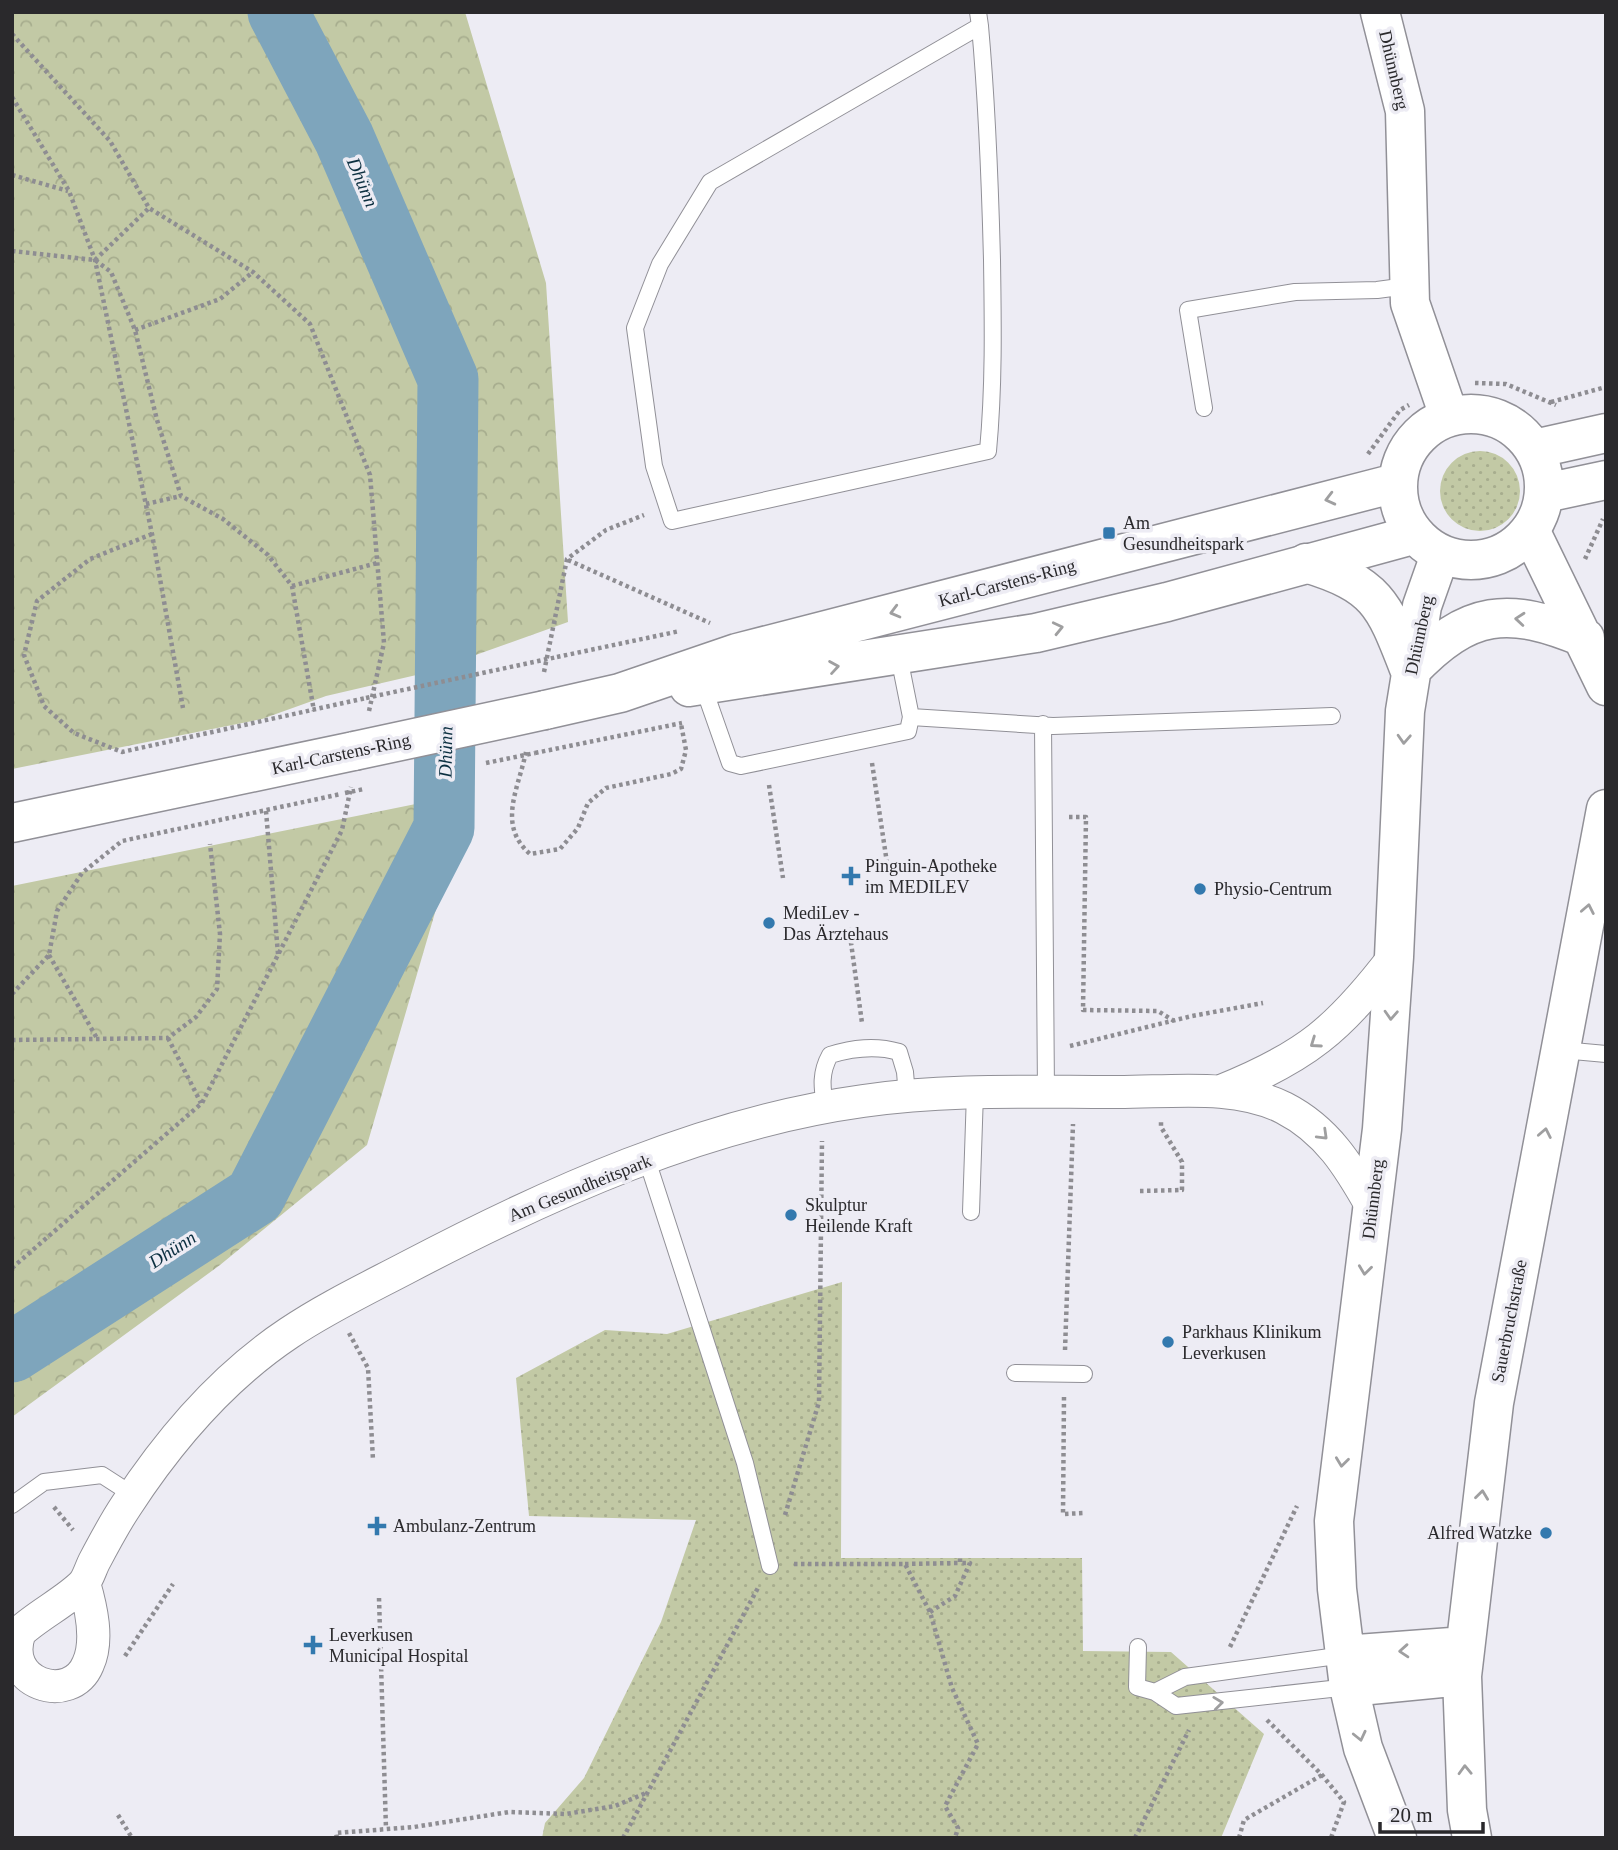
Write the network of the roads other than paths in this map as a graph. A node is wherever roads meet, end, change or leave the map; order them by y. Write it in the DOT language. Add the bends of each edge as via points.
graph roads {
  1 [pos="1380,12"];
  2 [pos="979,19"];
  3 [pos="1407,286"];
  4 [pos="1204,408"];
  5 [pos="1449,416"];
  6 [pos="1606,433"];
  7 [pos="1534,449"];
  8 [pos="1606,480"];
  9 [pos="1396,483"];
  10 [pos="1545,494"];
  11 [pos="1531,532"];
  12 [pos="1427,545"];
  13 [pos="1306,563"];
  14 [pos="1585,638"];
  15 [pos="899,657"];
  16 [pos="1410,671"];
  17 [pos="703,686"];
  18 [pos="1606,686"];
  19 [pos="621,693"];
  20 [pos="1332,716"];
  21 [pos="911,717"];
  22 [pos="1043,724"];
  23 [pos="184,786"];
  24 [pos="1606,808"];
  25 [pos="12,814"];
  26 [pos="12,823"];
  27 [pos="1603,847"];
  28 [pos="1394,957"];
  29 [pos="1562,1050"];
  30 [pos="1606,1054"];
  31 [pos="1060,1092"];
  32 [pos="1218,1092"];
  33 [pos="975,1093"];
  34 [pos="907,1096"];
  35 [pos="825,1107"];
  36 [pos="647,1160"];
  37 [pos="1372,1207"];
  38 [pos="971,1212"];
  39 [pos="1015,1373"];
  40 [pos="1084,1374"];
  41 [pos="133,1495"];
  42 [pos="12,1505"];
  43 [pos="770,1566"];
  44 [pos="90,1570"];
  45 [pos="14,1644"];
  46 [pos="1138,1647"];
  47 [pos="1463,1661"];
  48 [pos="1346,1671"];
  49 [pos="1155,1692"];
  50 [pos="1397,1838"];
  51 [pos="1472,1838"];
  1 -- 3 [label="street, Dhünnberg" via="1405,111"];
  2 -- 2 [label="lane" via="991,196 994,390 988,451 672,521 654,466 635,328 660,264 710,183"];
  3 -- 4 [label="lane" via="1295,292 1188,310"];
  3 -- 5 [label="street, Dhünnberg"];
  5 -- 7 [label="street" via="1481,414 1502,421 1512,425"];
  5 -- 9 [label="street" via="1423,431 1410,446"];
  6 -- 7 [label="street"];
  7 -- 10 [label="street" via="1543,470"];
  8 -- 10 [label="street"];
  9 -- 12 [label="street" via="1400,511"];
  9 -- 19 [label="street, Karl-Carstens-Ring, one-way" via="737,653"];
  10 -- 11 [label="street"];
  11 -- 12 [label="street" via="1505,554 1473,562"];
  11 -- 14 [label="street"];
  12 -- 13 [label="street, Karl-Carstens-Ring"];
  12 -- 16 [label="street, Dhünnberg"];
  15 -- 13 [label="street, Karl-Carstens-Ring, one-way" via="1036,633"];
  13 -- 16 [label="street" via="1338,573 1369,591 1388,616"];
  14 -- 16 [label="street, one-way" via="1517,617 1486,620 1459,629"];
  14 -- 18 [label="street"];
  17 -- 15 [label="street, Karl-Carstens-Ring, one-way"];
  15 -- 21 [label="lane"];
  16 -- 28 [label="street, Dhünnberg, one-way"];
  17 -- 19 [label="street, Karl-Carstens-Ring"];
  17 -- 21 [label="lane" via="730,763 741,766 908,731"];
  19 -- 23 [label="street, Karl-Carstens-Ring, bridge"];
  20 -- 22 [label="lane"];
  21 -- 22 [label="lane"];
  22 -- 31 [label="lane" via="1046,1052"];
  23 -- 25 [label="street, Karl-Carstens-Ring"];
  23 -- 26 [label="street, Karl-Carstens-Ring"];
  24 -- 27 [label="street, Sauerbruchstraße"];
  29 -- 27 [label="street, Sauerbruchstraße, one-way"];
  28 -- 32 [label="street, Am Gesundheitspark, one-way" via="1350,1012 1320,1039 1259,1076"];
  28 -- 37 [label="street, Dhünnberg, one-way"];
  29 -- 30 [label="lane"];
  47 -- 29 [label="street, Sauerbruchstraße, one-way" via="1498,1370"];
  31 -- 32 [label="street, Am Gesundheitspark"];
  31 -- 33 [label="street, Am Gesundheitspark"];
  32 -- 37 [label="street, Am Gesundheitspark, one-way" via="1263,1098 1316,1128 1348,1163"];
  33 -- 34 [label="street, Am Gesundheitspark"];
  33 -- 38 [label="lane"];
  34 -- 35 [label="street, Am Gesundheitspark"];
  34 -- 35 [label="lane" via="899,1052 881,1046 865,1048 830,1055 821,1080"];
  35 -- 36 [label="street, Am Gesundheitspark" via="735,1129"];
  36 -- 41 [label="street, Am Gesundheitspark" via="509,1217 290,1332 247,1364 177,1436"];
  36 -- 43 [label="lane" via="745,1462"];
  37 -- 48 [label="street, Dhünnberg, one-way" via="1334,1521"];
  39 -- 40 [label="lane"];
  41 -- 42 [label="lane" via="102,1475 44,1482"];
  41 -- 44 [label="street, Am Gesundheitspark"];
  44 -- 45 [label="street, Am Gesundheitspark" via="20,1632"];
  44 -- 45 [label="street, Am Gesundheitspark" via="93,1639 84,1673 62,1685 39,1684 22,1671"];
  46 -- 49 [label="lane" via="1137,1687"];
  47 -- 48 [label="street"];
  51 -- 47 [label="street, Sauerbruchstraße, one-way" via="1467,1810"];
  48 -- 49 [label="lane" via="1219,1671 1185,1677"];
  49 -- 48 [label="lane, one-way" via="1176,1706 1201,1705 1247,1699"];
  48 -- 50 [label="street, Dhünnberg, one-way" via="1363,1748"];
}
